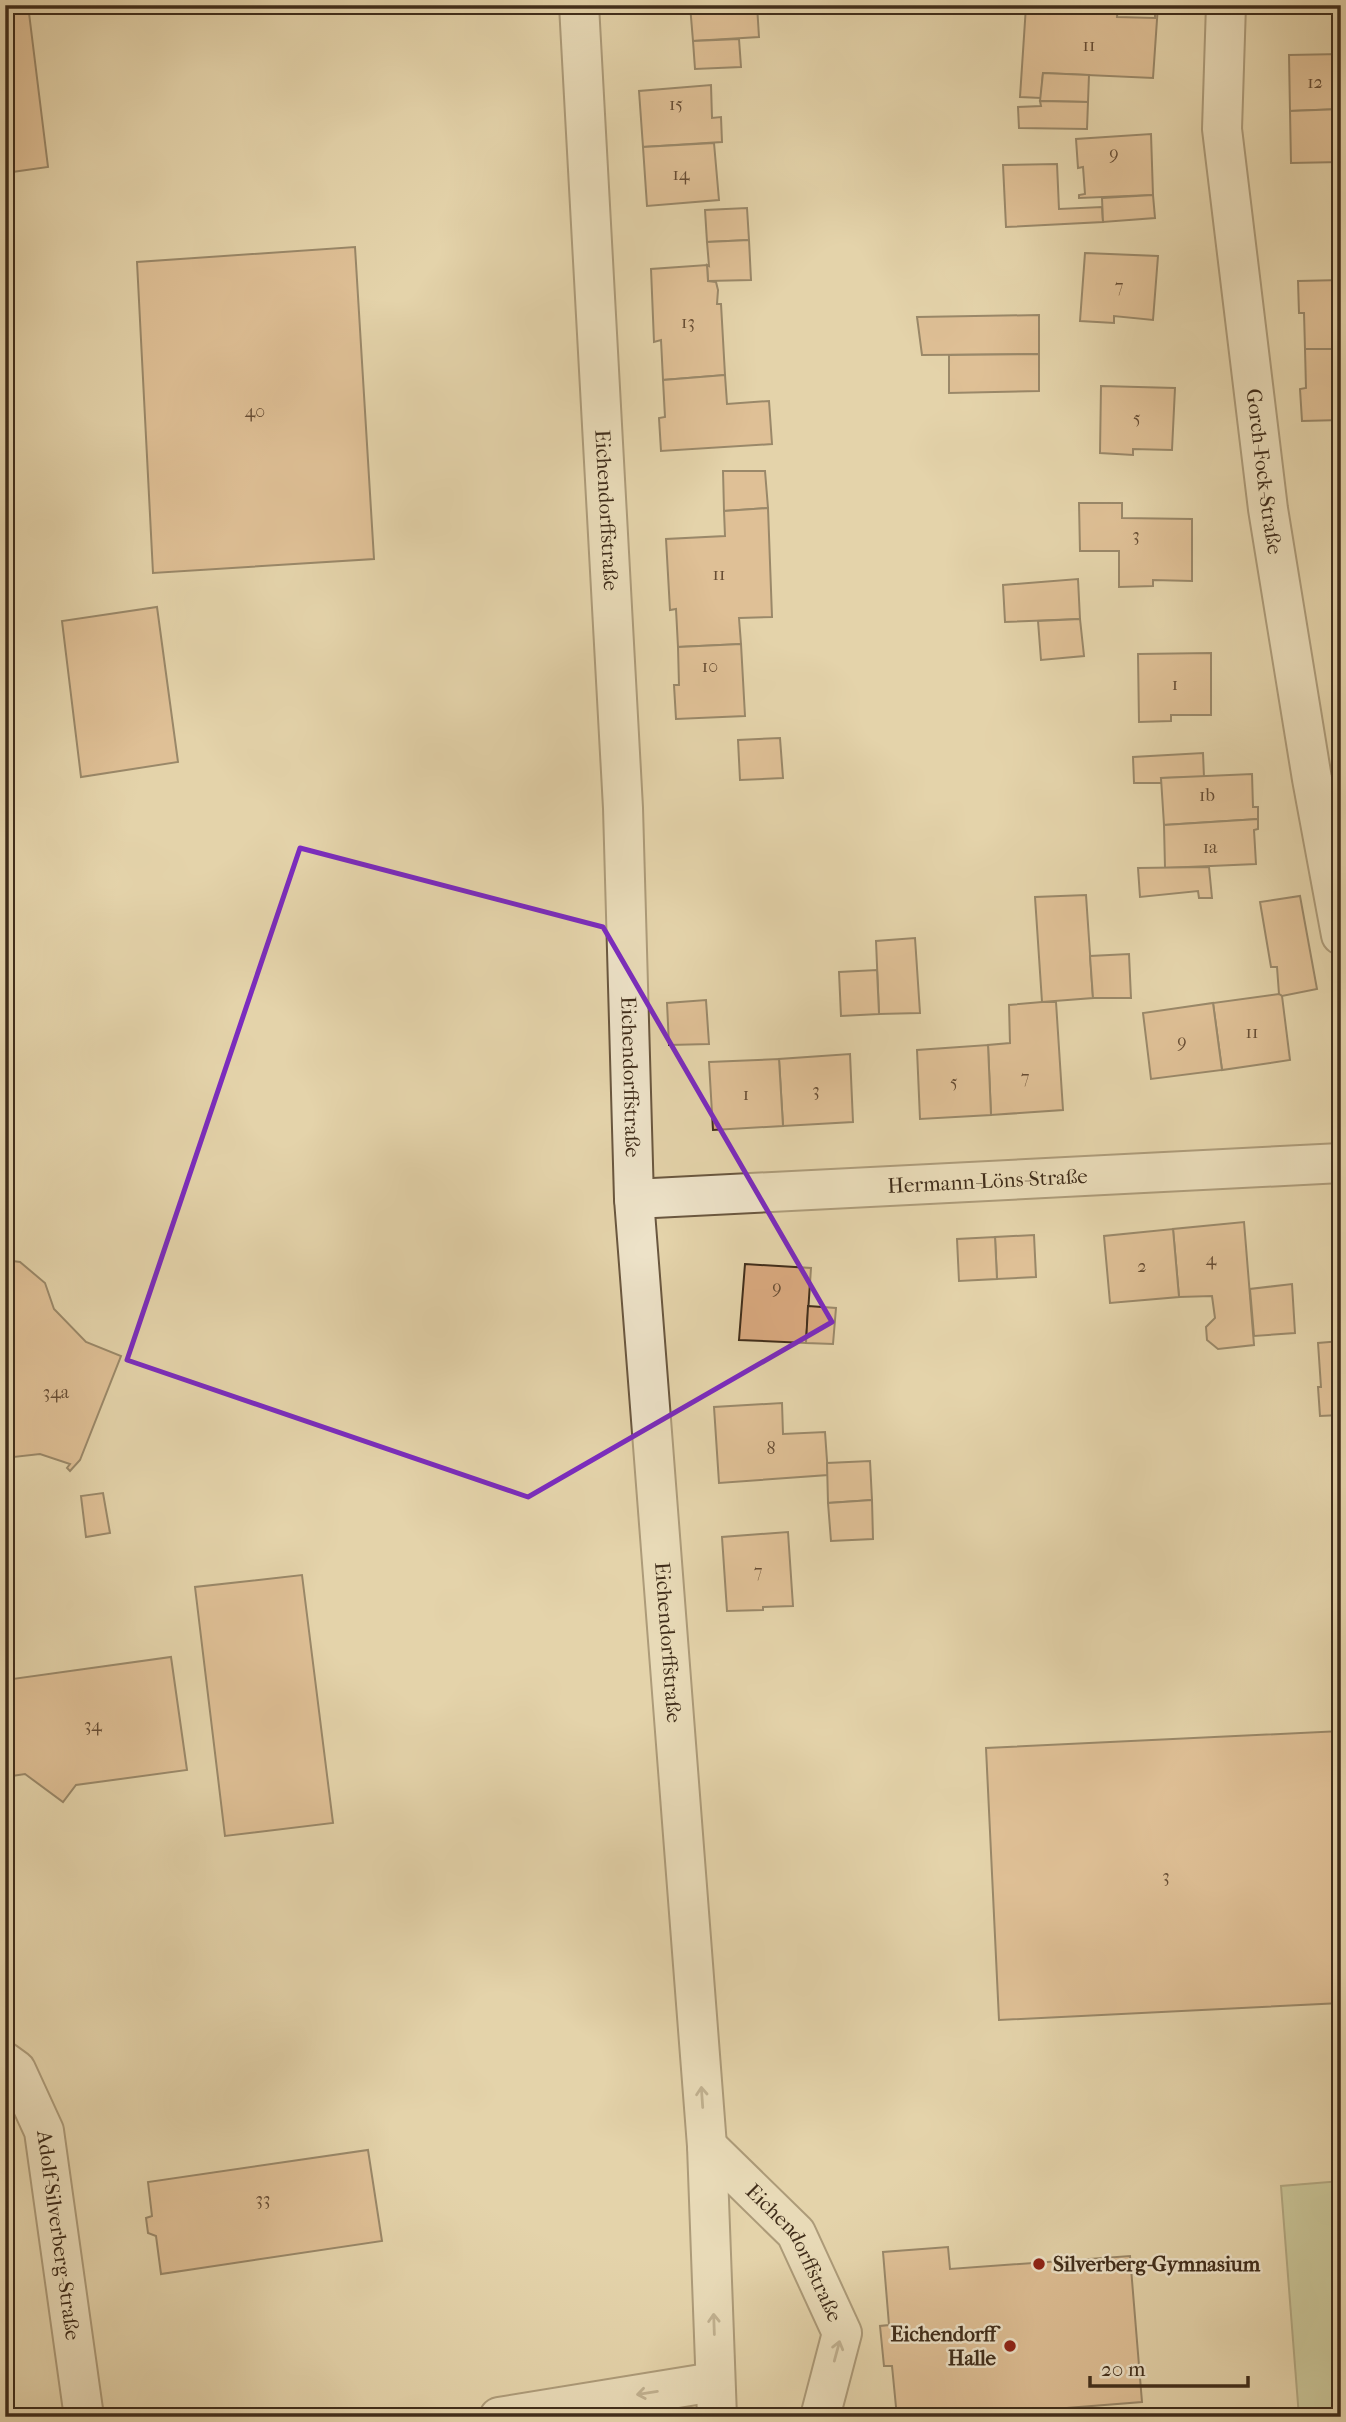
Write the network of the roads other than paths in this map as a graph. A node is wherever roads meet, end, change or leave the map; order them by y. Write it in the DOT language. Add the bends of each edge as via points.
graph roads {
  1 [pos="579,5"];
  2 [pos="1226,5"];
  3 [pos="1341,935"];
  4 [pos="1341,1163"];
  5 [pos="634,1199"];
  6 [pos="5,2062"];
  7 [pos="707,2146"];
  8 [pos="716,2400"];
  9 [pos="83,2417"];
  10 [pos="499,2417"];
  11 [pos="820,2417"];
  1 -- 5 [label="street, Eichendorffstraße" via="623,808"];
  2 -- 3 [label="street, Gorch-Fock-Straße" via="1222,128 1268,509"];
  4 -- 5 [label="street, Hermann-Löns-Straße"];
  7 -- 5 [label="street, Eichendorffstraße, one-way"];
  6 -- 9 [label="street, Adolf-Silverberg-Straße" via="16,2070 44,2131"];
  8 -- 7 [label="street, Eichendorffstraße, one-way"];
  11 -- 7 [label="street, Eichendorffstraße, one-way" via="842,2333 796,2233"];
  8 -- 10 [label="street, one-way"];
}
